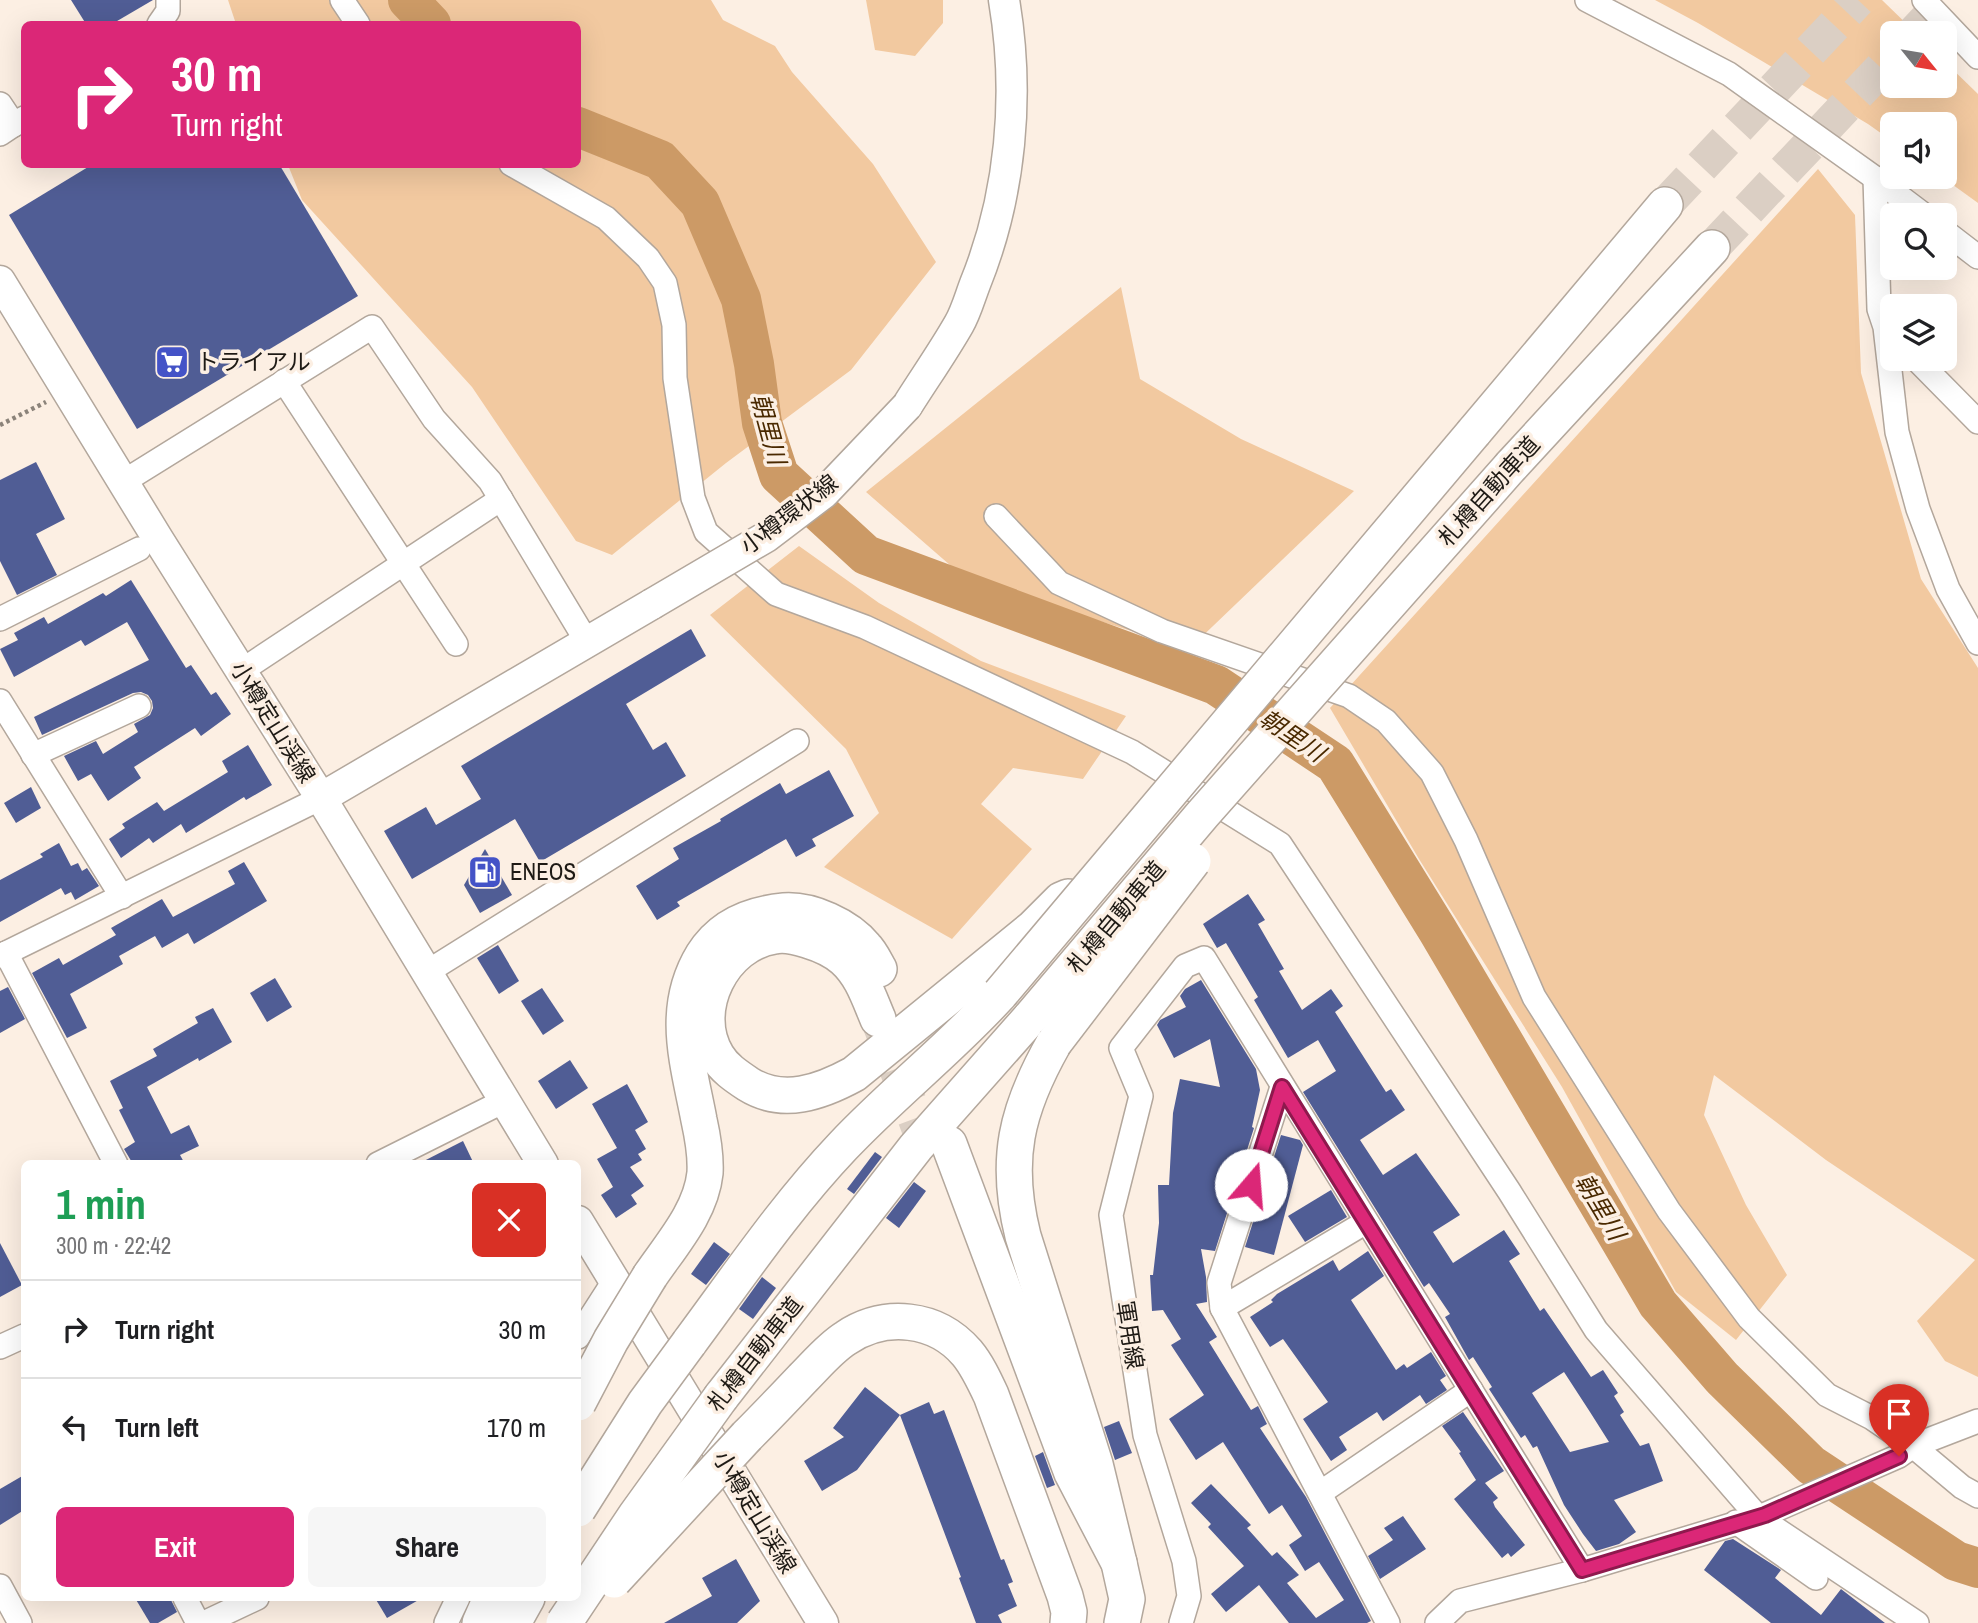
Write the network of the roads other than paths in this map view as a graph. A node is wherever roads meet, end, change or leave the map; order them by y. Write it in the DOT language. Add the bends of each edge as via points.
graph roads {
  1 [pos="168,0"];
  2 [pos="342,0"];
  3 [pos="1004,0"];
  4 [pos="1587,0"];
  5 [pos="1924,0"];
  6 [pos="161,21"];
  7 [pos="356,21"];
  8 [pos="1978,57"];
  9 [pos="0,104"];
  10 [pos="13,126"];
  11 [pos="518,168"];
  12 [pos="1875,178"];
  13 [pos="1908,203"];
  14 [pos="1665,205"];
  15 [pos="1957,241"];
  16 [pos="1712,247"];
  17 [pos="1978,257"];
  18 [pos="0,281"];
  19 [pos="1880,311"];
  20 [pos="1892,371"];
  21 [pos="1928,371"];
  22 [pos="285,381"];
  23 [pos="1978,422"];
  24 [pos="122,482"];
  25 [pos="501,499"];
  26 [pos="996,516"];
  27 [pos="139,549"];
  28 [pos="403,564"];
  29 [pos="0,619"];
  30 [pos="587,642"];
  31 [pos="1978,643"];
  32 [pos="456,644"];
  33 [pos="241,671"];
  34 [pos="0,701"];
  35 [pos="139,706"];
  36 [pos="797,741"];
  37 [pos="33,755"];
  38 [pos="321,798"];
  39 [pos="122,897"];
  40 [pos="3,955"];
  41 [pos="426,972"];
  42 [pos="988,985"];
  43 [pos="1043,1030"];
  44 [pos="1282,1087"];
  45 [pos="504,1101"];
  46 [pos="114,1160"];
  47 [pos="386,1160"];
  48 [pos="541,1160"];
  49 [pos="1366,1222"];
  50 [pos="581,1226"];
  51 [pos="614,1281"];
  52 [pos="1222,1308"];
  53 [pos="581,1332"];
  54 [pos="21,1337"];
  55 [pos="0,1347"];
  56 [pos="1471,1390"];
  57 [pos="581,1397"];
  58 [pos="1978,1421"];
  59 [pos="1906,1451"];
  60 [pos="1320,1493"];
  61 [pos="1978,1496"];
  62 [pos="581,1504"];
  63 [pos="1753,1518"];
  64 [pos="1119,1563"];
  65 [pos="1582,1570"];
  66 [pos="1816,1578"];
  67 [pos="0,1586"];
  68 [pos="581,1597"];
  69 [pos="187,1601"];
  70 [pos="251,1601"];
  71 [pos="457,1601"];
  72 [pos="490,1601"];
  73 [pos="525,1601"];
  74 [pos="579,1601"];
  75 [pos="20,1623"];
  76 [pos="198,1623"];
  77 [pos="204,1623"];
  78 [pos="446,1623"];
  79 [pos="480,1623"];
  80 [pos="513,1623"];
  81 [pos="564,1623"];
  82 [pos="580,1623"];
  83 [pos="823,1623"];
  84 [pos="1068,1623"];
  85 [pos="1088,1623"];
  86 [pos="1122,1623"];
  87 [pos="1181,1623"];
  88 [pos="1388,1623"];
  89 [pos="1437,1623"];
  90 [pos="1917,1623"];
  1 -- 6 [label="street"];
  2 -- 7 [label="street"];
  3 -- 30 [label="main road, 小樽環状線, bridge" via="1012,109 1004,189 983,265 960,322 907,406 824,492 766,537"];
  4 -- 12 [label="street" via="1729,74"];
  5 -- 8 [label="street"];
  9 -- 10 [label="street"];
  11 -- 63 [label="street" via="606,218 648,257 665,283 674,325 675,378 693,498 706,532 776,594 865,627 1132,752 1280,844 1596,1330"];
  12 -- 13 [label="street"];
  12 -- 19 [label="street"];
  14 -- 42 [label="highway, 札樽自動車道, bridge" via="1090,888"];
  15 -- 17 [label="street"];
  16 -- 43 [label="highway, 札樽自動車道, bridge" via="1380,616"];
  18 -- 24 [label="main road, 小樽定山渓線"];
  20 -- 31 [label="street" via="1897,432 1918,509 1948,589"];
  21 -- 23 [label="street"];
  22 -- 24 [label="street"];
  22 -- 25 [label="street" via="372,327 434,419"];
  22 -- 28 [label="street"];
  24 -- 33 [label="main road, 小樽定山渓線"];
  25 -- 28 [label="street"];
  25 -- 30 [label="street"];
  26 -- 59 [label="street" via="1059,583 1162,631 1349,696 1386,722 1432,773 1534,997 1669,1211 1749,1318 1827,1395 1872,1418"];
  27 -- 29 [label="street"];
  28 -- 32 [label="street"];
  28 -- 33 [label="street"];
  30 -- 38 [label="main road, 小樽環状線"];
  33 -- 38 [label="main road, 小樽定山渓線"];
  34 -- 37 [label="street"];
  35 -- 37 [label="street"];
  36 -- 41 [label="street"];
  37 -- 39 [label="street"];
  38 -- 39 [label="street"];
  38 -- 41 [label="main road, 小樽定山渓線"];
  39 -- 40 [label="street"];
  40 -- 46 [label="street"];
  41 -- 45 [label="main road, 小樽定山渓線"];
  42 -- 57 [label="highway, bridge" via="829,1088 805,1095 779,1094 754,1088 716,1056 708,1034 707,1006 729,960 751,943 776,935 823,945 845,959 888,1014 881,971 865,946 843,928 791,910 763,913 736,923 709,945 692,974 684,1003 687,1058 705,1148 705,1175 698,1201 611,1340"];
  42 -- 62 [label="highway, 札樽自動車道, bridge" via="975,1022 813,1179 645,1403"];
  43 -- 64 [label="highway" via="1021,1113 1013,1171 1015,1204 1095,1464"];
  43 -- 68 [label="highway, 札樽自動車道, bridge" via="916,1147 721,1397"];
  44 -- 49 [label="street"];
  44 -- 52 [label="street" via="1219,1283"];
  44 -- 87 [label="street, 軍用線" via="1204,958 1185,966 1121,1048 1141,1096 1111,1215 1145,1435 1184,1561 1189,1596"];
  45 -- 47 [label="street"];
  45 -- 48 [label="main road, 小樽定山渓線"];
  49 -- 52 [label="street"];
  49 -- 56 [label="street"];
  50 -- 51 [label="main road, 小樽定山渓線"];
  51 -- 53 [label="street"];
  51 -- 83 [label="main road, 小樽定山渓線"];
  52 -- 60 [label="street"];
  54 -- 55 [label="street"];
  56 -- 60 [label="street"];
  56 -- 65 [label="street"];
  58 -- 59 [label="street"];
  59 -- 61 [label="street"];
  59 -- 63 [label="street"];
  60 -- 88 [label="street"];
  63 -- 65 [label="street"];
  63 -- 66 [label="street"];
  63 -- 90 [label="street"];
  64 -- 85 [label="highway" via="1072,1473 941,1155 1087,1586"];
  64 -- 86 [label="highway" via="1127,1599"];
  65 -- 89 [label="street" via="1460,1601"];
  67 -- 75 [label="street"];
  69 -- 76 [label="street"];
  70 -- 77 [label="street"];
  71 -- 78 [label="street"];
  72 -- 79 [label="highway"];
  73 -- 80 [label="highway"];
  74 -- 81 [label="highway, 札樽自動車道, bridge"];
  82 -- 84 [label="highway, bridge" via="616,1578 829,1351 862,1329 897,1320 932,1327 966,1352 979,1370 1065,1596"];
}
